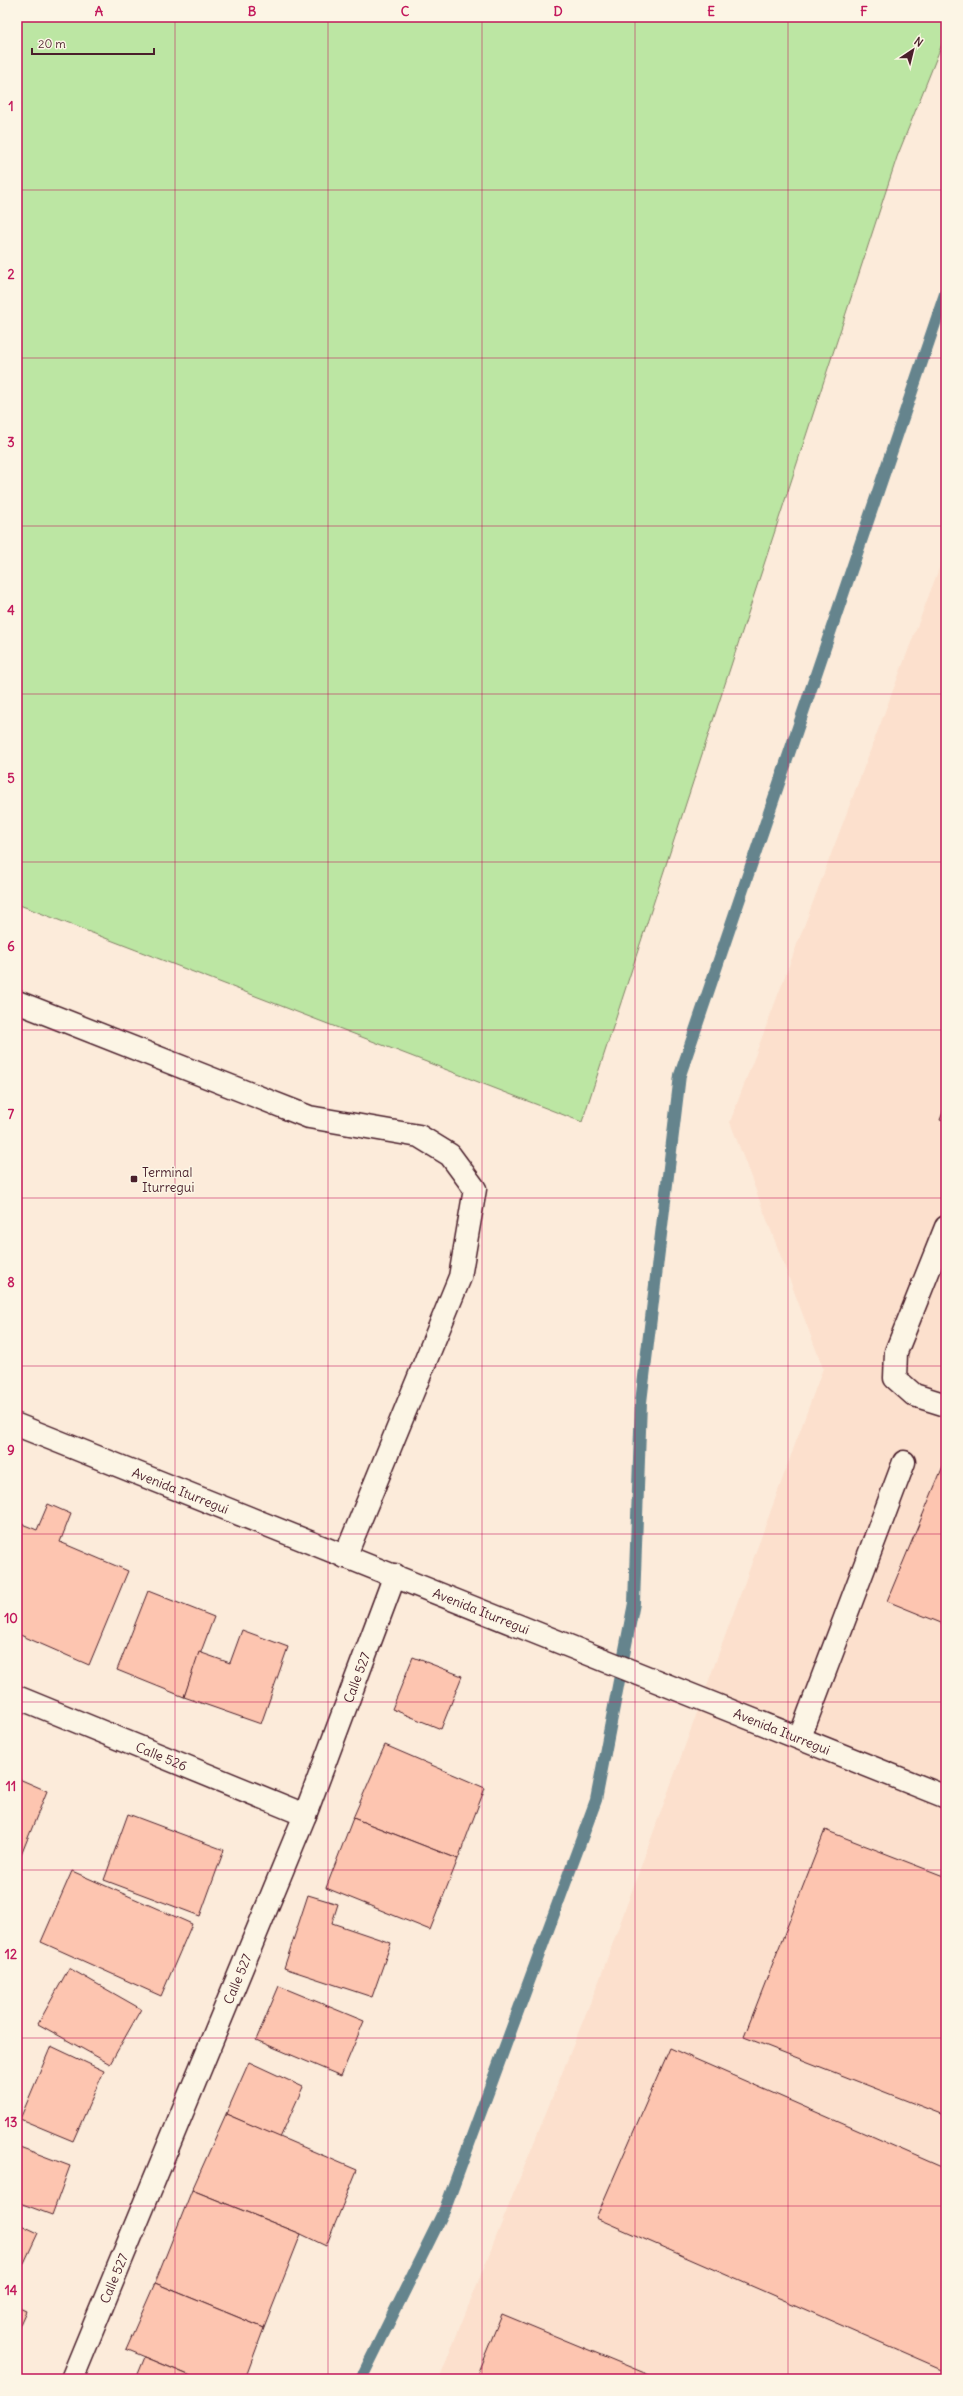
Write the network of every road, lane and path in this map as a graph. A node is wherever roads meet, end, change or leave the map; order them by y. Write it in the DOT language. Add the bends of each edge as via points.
graph roads {
  1 [pos="17,1002"];
  2 [pos="946,1227"];
  3 [pos="946,1405"];
  4 [pos="17,1425"];
  5 [pos="904,1462"];
  6 [pos="346,1557"];
  7 [pos="395,1575"];
  8 [pos="17,1697"];
  9 [pos="800,1737"];
  10 [pos="946,1796"];
  11 [pos="305,1816"];
  12 [pos="72,2379"];
  1 -- 6 [label="street" via="309,1118 419,1136 450,1155 475,1189 460,1277"];
  2 -- 3 [label="street" via="896,1352 895,1378 914,1395"];
  4 -- 6 [label="street, Avenida Iturregui"];
  5 -- 9 [label="street"];
  6 -- 7 [label="street, Avenida Iturregui"];
  7 -- 9 [label="street, Avenida Iturregui"];
  7 -- 11 [label="street, Calle 527"];
  8 -- 11 [label="street, Calle 526"];
  9 -- 10 [label="street, Avenida Iturregui"];
  11 -- 12 [label="street, Calle 527"];
}
